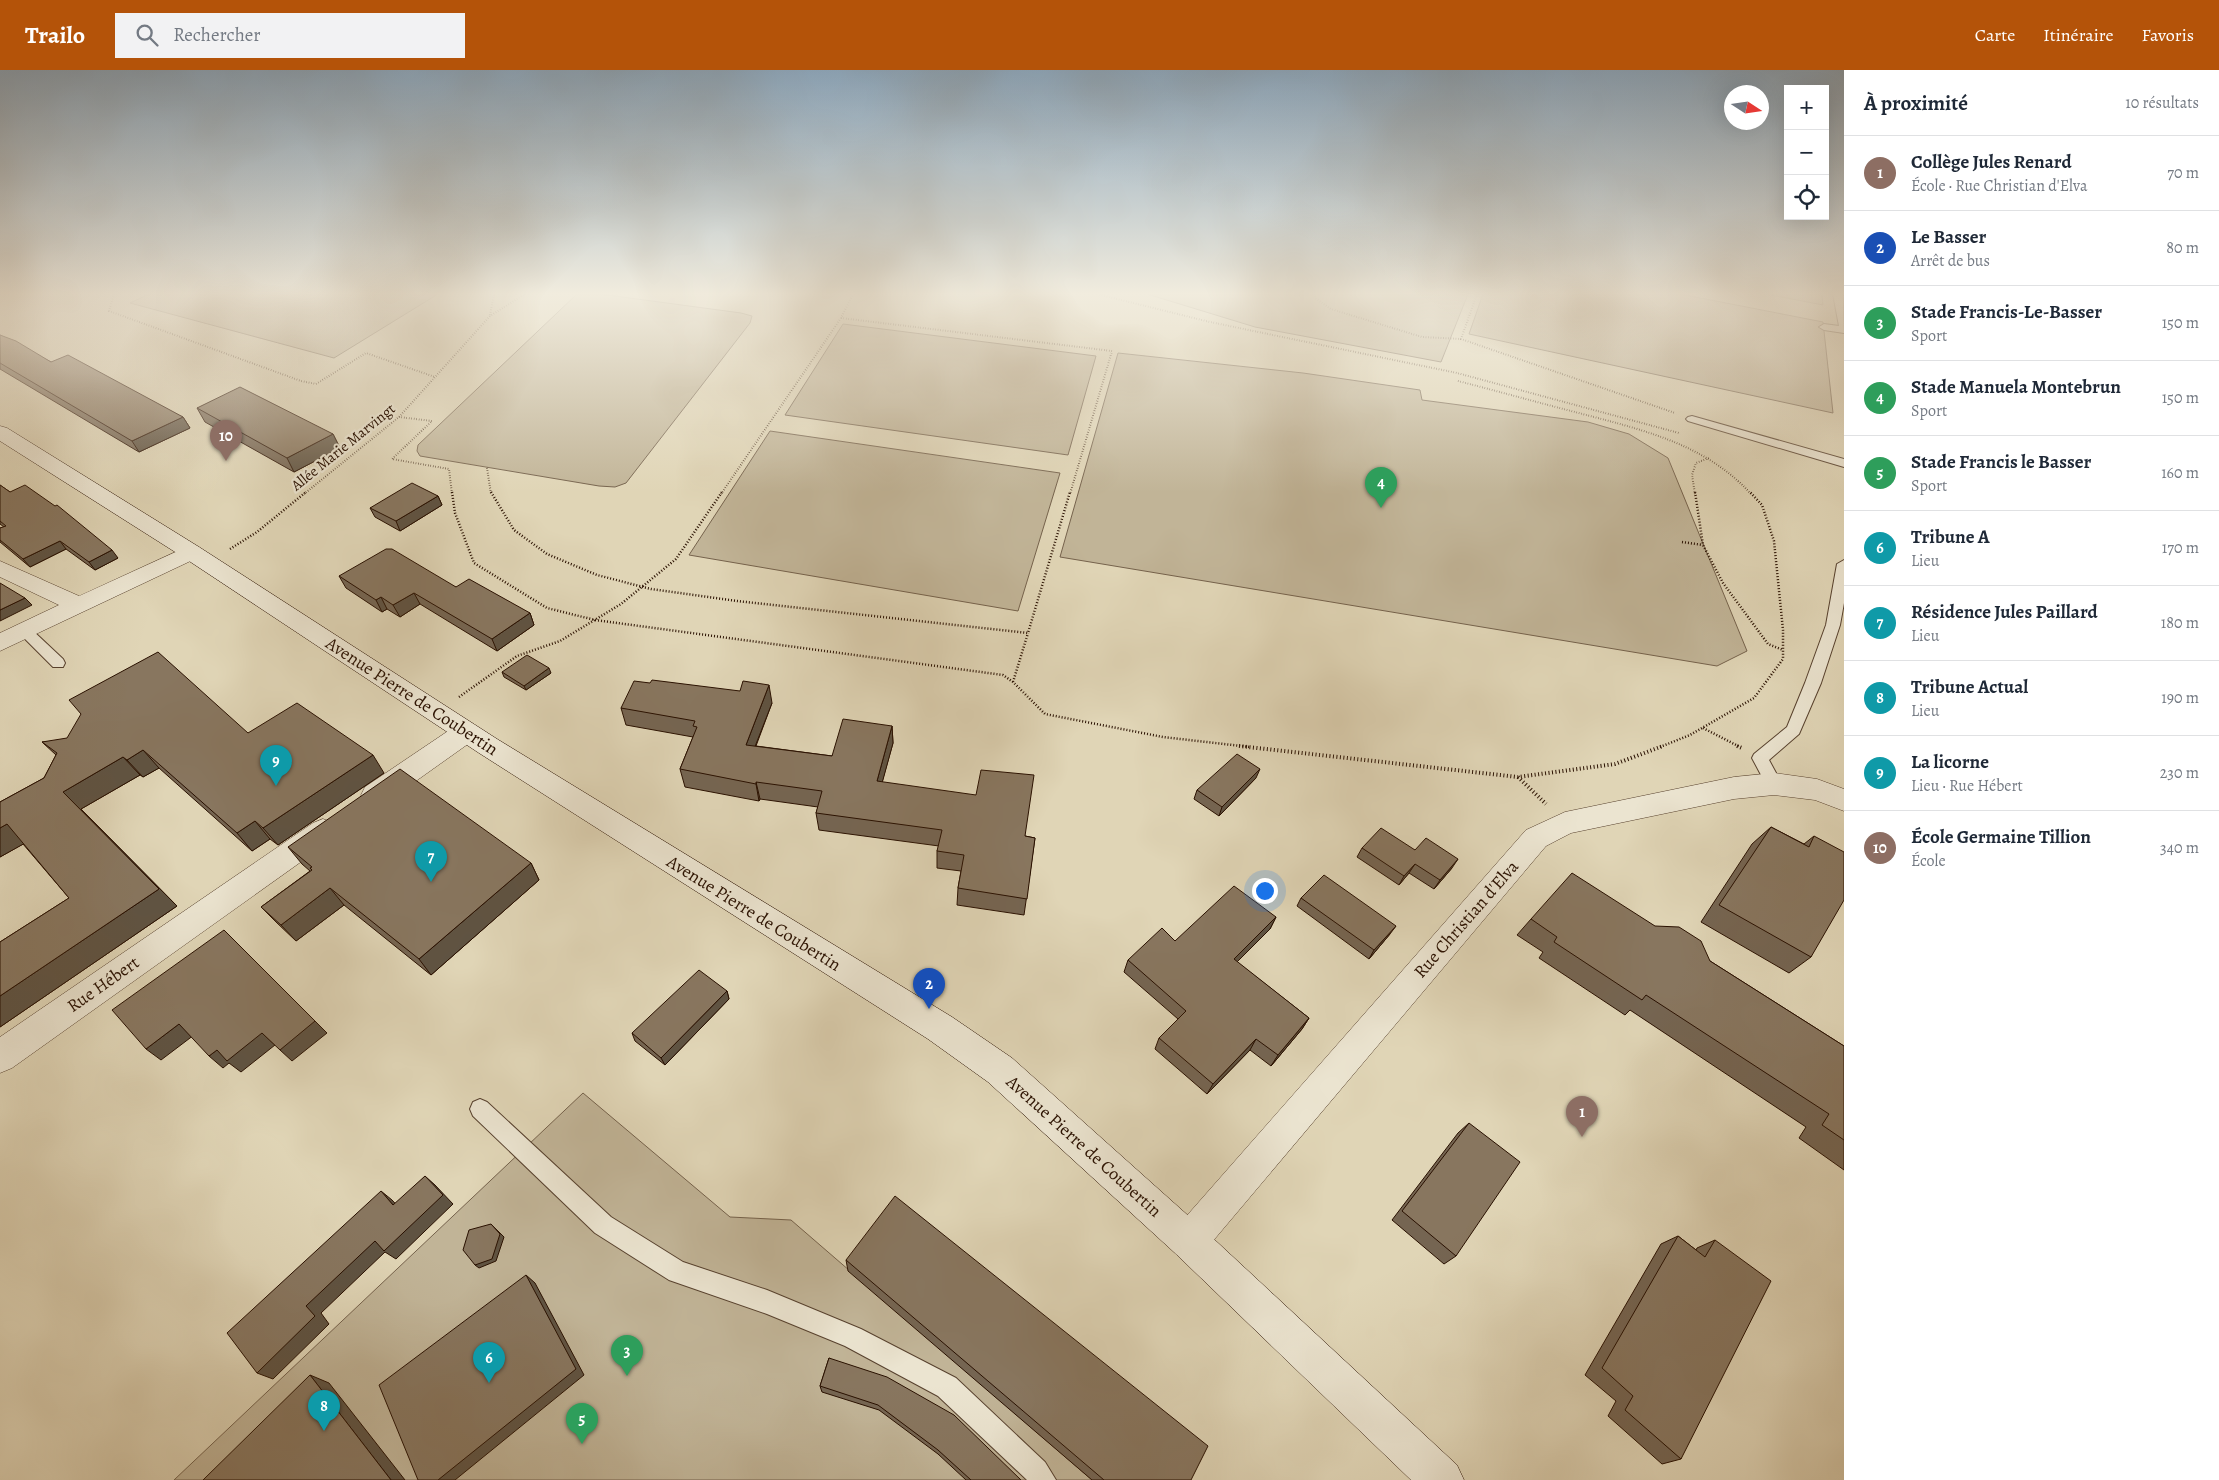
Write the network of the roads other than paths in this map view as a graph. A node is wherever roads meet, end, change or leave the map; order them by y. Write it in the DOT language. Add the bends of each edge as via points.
graph roads {
  1 [pos="1692,419"];
  2 [pos="0,432"];
  3 [pos="1844,463"];
  4 [pos="199,558"];
  5 [pos="1844,564"];
  6 [pos="0,568"];
  7 [pos="79,604"];
  8 [pos="25,631"];
  9 [pos="0,643"];
  10 [pos="58,663"];
  11 [pos="466,732"];
  12 [pos="1767,771"];
  13 [pos="1844,800"];
  14 [pos="0,1056"];
  15 [pos="480,1109"];
  16 [pos="1189,1241"];
  17 [pos="1043,1480"];
  18 [pos="1442,1480"];
  1 -- 3 [label="lane"];
  2 -- 4 [label="street, Avenue Pierre de Coubertin"];
  4 -- 7 [label="street"];
  4 -- 11 [label="street, Avenue Pierre de Coubertin"];
  5 -- 12 [label="lane" via="1833,625 1813,683 1792,730"];
  6 -- 7 [label="street"];
  7 -- 8 [label="street"];
  8 -- 9 [label="street"];
  8 -- 10 [label="lane"];
  11 -- 14 [label="street, Rue Hébert"];
  11 -- 16 [label="street, Avenue Pierre de Coubertin" via="940,1028 1000,1070"];
  12 -- 13 [label="street, Rue Christian d'Elva"];
  12 -- 16 [label="street, Rue Christian d'Elva" via="1734,788 1565,823 1536,838"];
  15 -- 17 [label="lane" via="603,1225 677,1272 766,1302 853,1337 947,1388"];
  16 -- 18 [label="street, Avenue Pierre de Coubertin"];
}
